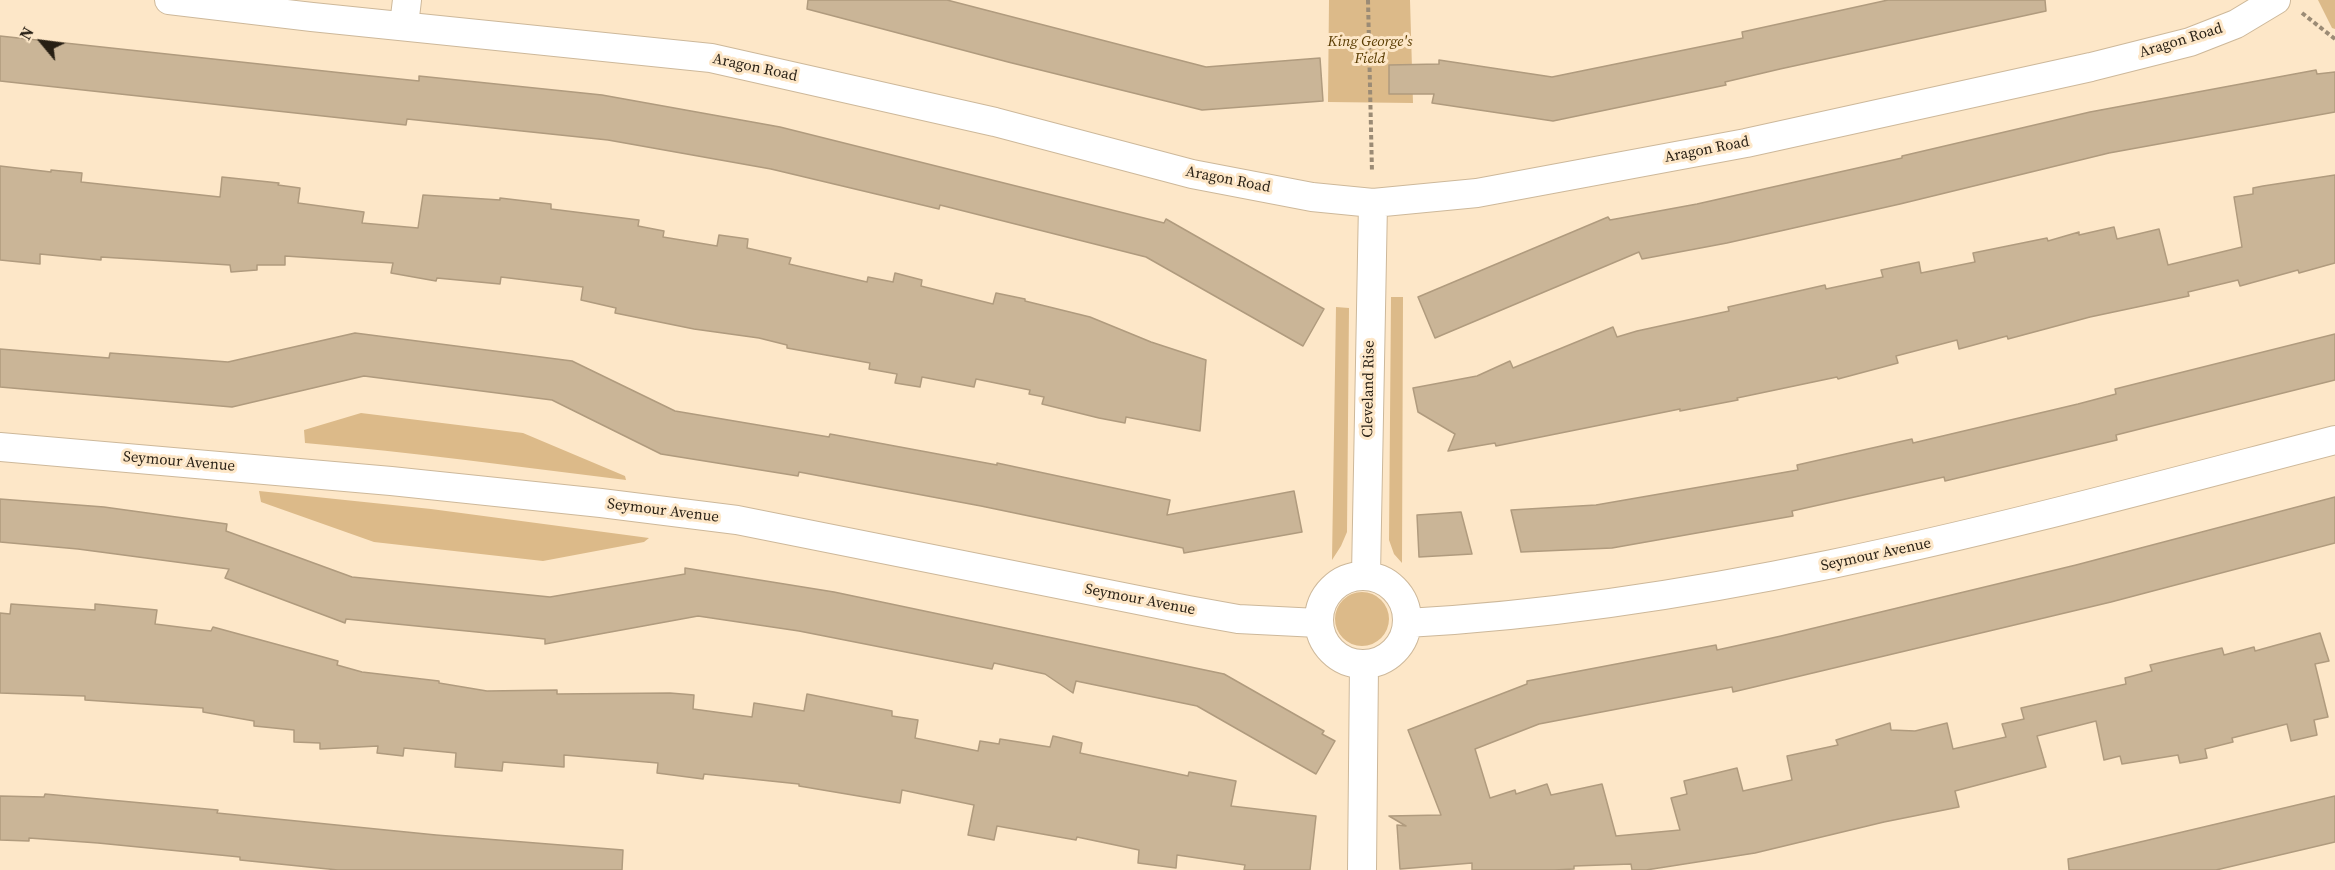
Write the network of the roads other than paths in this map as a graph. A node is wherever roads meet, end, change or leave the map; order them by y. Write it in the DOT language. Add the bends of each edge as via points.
graph roads {
  1 [pos="169,0"];
  2 [pos="2286,4"];
  3 [pos="405,13"];
  4 [pos="1372,203"];
  5 [pos="2335,440"];
  6 [pos="0,447"];
  7 [pos="1366,575"];
  8 [pos="1318,623"];
  9 [pos="1407,623"];
  10 [pos="1364,665"];
  11 [pos="1362,870"];
  1 -- 3 [label="street, Aragon Road" via="312,17"];
  2 -- 4 [label="street, Aragon Road" via="2190,42 1842,123 1477,193"];
  3 -- 4 [label="street, Aragon Road" via="711,58 995,122 1192,174 1312,197"];
  4 -- 7 [label="street, Cleveland Rise"];
  5 -- 9 [label="street, Seymour Avenue" via="1949,539 1761,580 1562,610"];
  6 -- 8 [label="street, Seymour Avenue" via="391,481 737,520 1238,619"];
  7 -- 8 [label="street" via="1337,583 1326,594"];
  7 -- 9 [label="street" via="1380,579 1396,591 1406,609"];
  8 -- 10 [label="street" via="1321,636 1338,658"];
  9 -- 10 [label="street" via="1405,636 1394,652 1377,663"];
  10 -- 11 [label="street"];
}
